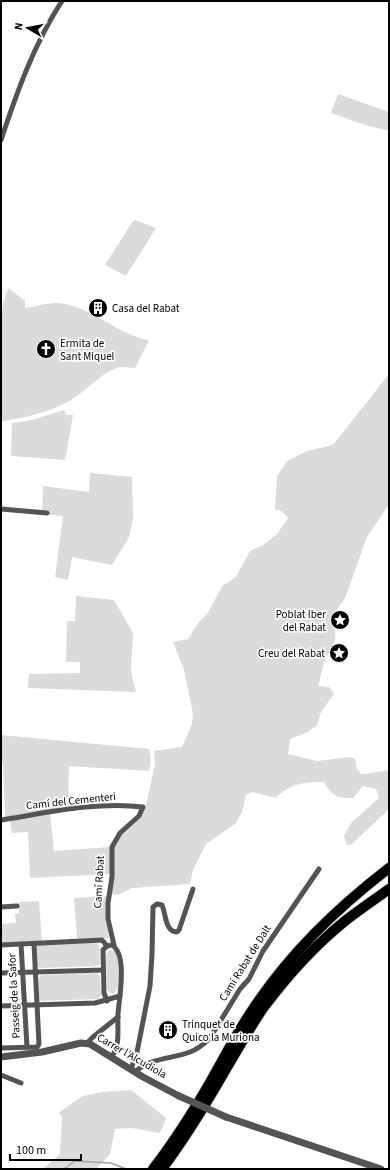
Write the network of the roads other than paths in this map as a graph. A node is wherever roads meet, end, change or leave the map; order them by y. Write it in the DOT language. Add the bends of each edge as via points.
graph roads {
  1 [pos="62,1"];
  2 [pos="1,140"];
  3 [pos="1,509"];
  4 [pos="47,513"];
  5 [pos="143,807"];
  6 [pos="1,820"];
  7 [pos="389,868"];
  8 [pos="318,869"];
  9 [pos="193,889"];
  10 [pos="389,889"];
  11 [pos="1,906"];
  12 [pos="17,906"];
  13 [pos="21,944"];
  14 [pos="34,944"];
  15 [pos="1,945"];
  16 [pos="114,945"];
  17 [pos="106,946"];
  18 [pos="104,970"];
  19 [pos="23,972"];
  20 [pos="35,972"];
  21 [pos="1,973"];
  22 [pos="120,996"];
  23 [pos="106,1001"];
  24 [pos="37,1005"];
  25 [pos="1,1006"];
  26 [pos="24,1006"];
  27 [pos="118,1017"];
  28 [pos="87,1043"];
  29 [pos="27,1047"];
  30 [pos="1,1048"];
  31 [pos="1,1057"];
  32 [pos="111,1057"];
  33 [pos="133,1071"];
  34 [pos="1,1075"];
  35 [pos="20,1083"];
  36 [pos="154,1169"];
  37 [pos="162,1169"];
  38 [pos="381,1169"];
  1 -- 2 [label="street" via="25,74"];
  3 -- 4 [label="street"];
  5 -- 6 [label="street, Camí del Cementeri" via="102,806"];
  5 -- 16 [label="street, Camí Rabat" via="139,816 120,833 112,847 108,919"];
  7 -- 36 [label="highway" via="328,919 281,970 250,1013 199,1101"];
  8 -- 33 [label="street, Camí Rabat de Dalt" via="210,1038 189,1053 150,1062"];
  9 -- 33 [label="street" via="177,932 169,929 162,905 157,904 153,907 149,990"];
  10 -- 37 [label="highway" via="346,920 298,965 283,983 263,1008 179,1147"];
  11 -- 12 [label="street"];
  13 -- 14 [label="street"];
  13 -- 15 [label="street"];
  13 -- 19 [label="street, Passeig de la Safor"];
  14 -- 17 [label="street" via="102,940"];
  14 -- 20 [label="street, Passeig de la Safor"];
  16 -- 17 [label="street"];
  16 -- 22 [label="street, Camí Rabat" via="122,973"];
  17 -- 18 [label="street" via="103,950"];
  18 -- 20 [label="street"];
  18 -- 23 [label="street"];
  19 -- 20 [label="street"];
  19 -- 21 [label="street"];
  19 -- 26 [label="street, Passeig de la Safor"];
  20 -- 24 [label="street, Passeig de la Safor"];
  22 -- 23 [label="street"];
  22 -- 27 [label="street, Camí Rabat"];
  23 -- 24 [label="street"];
  24 -- 26 [label="street"];
  24 -- 29 [label="street, Passeig de la Safor" via="38,1046"];
  25 -- 26 [label="street"];
  26 -- 29 [label="street, Passeig de la Safor"];
  27 -- 28 [label="street"];
  27 -- 32 [label="street, Camí Rabat" via="117,1045"];
  28 -- 31 [label="street, Carrer l’Alcudiola"];
  28 -- 32 [label="street, Carrer l’Alcudiola"];
  29 -- 30 [label="street"];
  32 -- 33 [label="street, Carrer l’Alcudiola"];
  33 -- 38 [label="street, Carrer l’Alcudiola, bridge" via="179,1096 226,1117"];
  34 -- 35 [label="street"];
}
